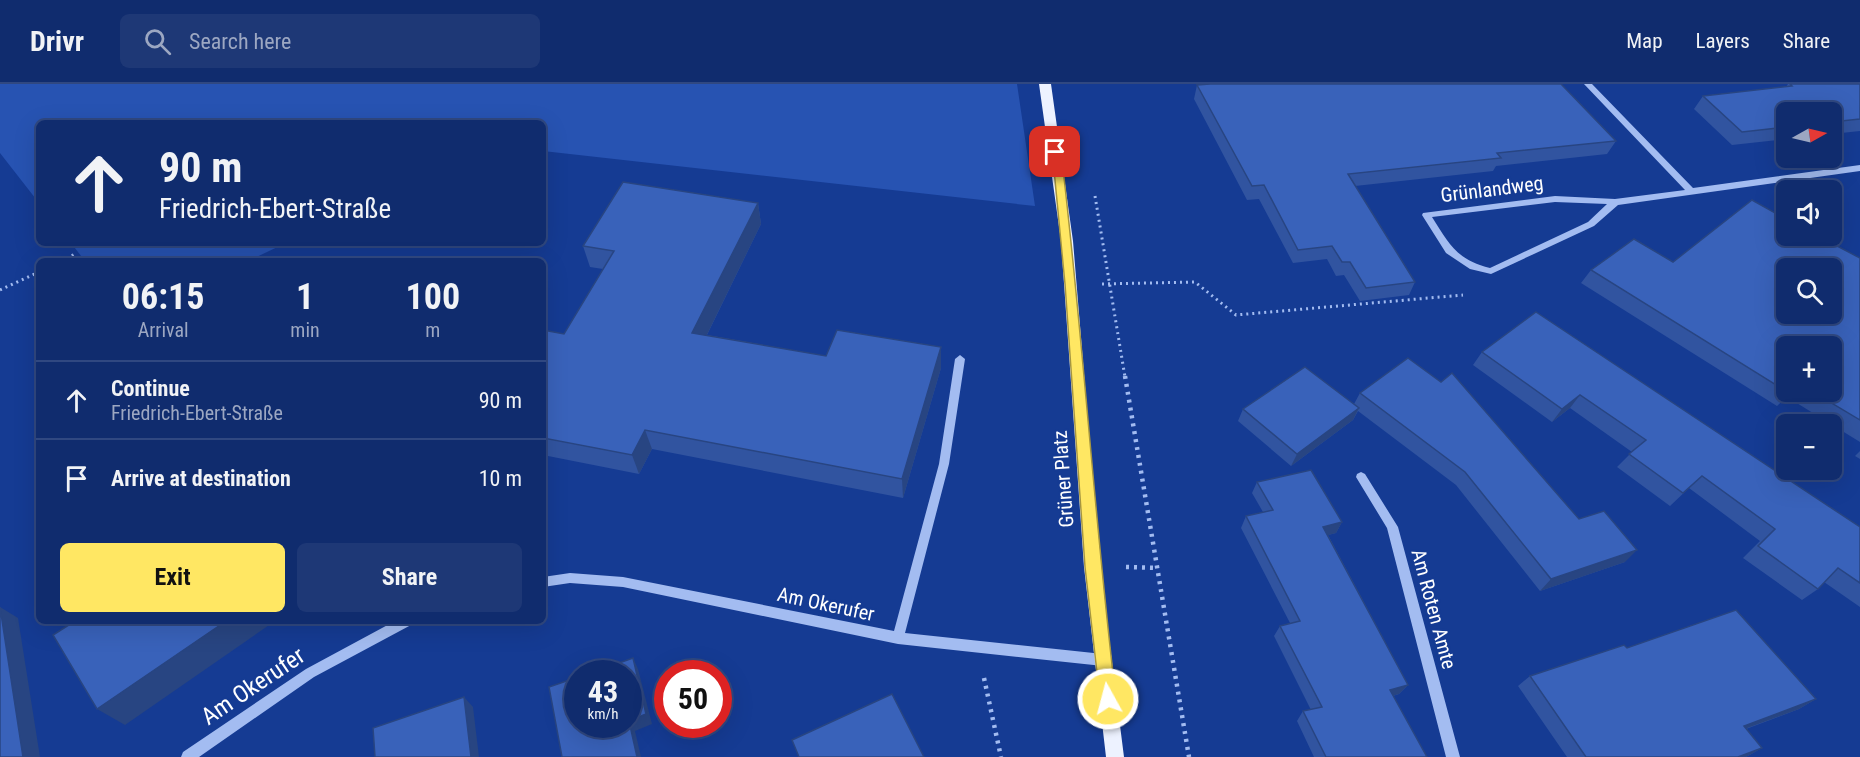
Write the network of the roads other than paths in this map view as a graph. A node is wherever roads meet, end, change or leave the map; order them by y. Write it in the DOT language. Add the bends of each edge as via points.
graph roads {
  1 [pos="1045,84"];
  2 [pos="1588,84"];
  3 [pos="1860,168"];
  4 [pos="1692,192"];
  5 [pos="1615,202"];
  6 [pos="960,359"];
  7 [pos="1361,477"];
  8 [pos="546,582"];
  9 [pos="402,624"];
  10 [pos="898,638"];
  11 [pos="1103,660"];
  12 [pos="188,757"];
  13 [pos="1115,757"];
  14 [pos="1453,757"];
  1 -- 11 [label="main road, Grüner Platz" via="1071,284 1092,567"];
  2 -- 4 [label="street"];
  3 -- 4 [label="street, Grünlandweg"];
  4 -- 5 [label="street, Grünlandweg"];
  5 -- 5 [label="street, Grünlandweg" via="1555,199 1426,215 1449,252 1473,267 1491,271 1591,224"];
  6 -- 10 [label="street" via="944,464"];
  7 -- 14 [label="street, Am Roten Amte" via="1392,527"];
  8 -- 10 [label="street, Am Okerufer" via="570,578 623,582"];
  9 -- 12 [label="street, Am Okerufer" via="310,674"];
  10 -- 11 [label="street, Am Okerufer"];
  11 -- 13 [label="main road, Grüner Platz"];
}
